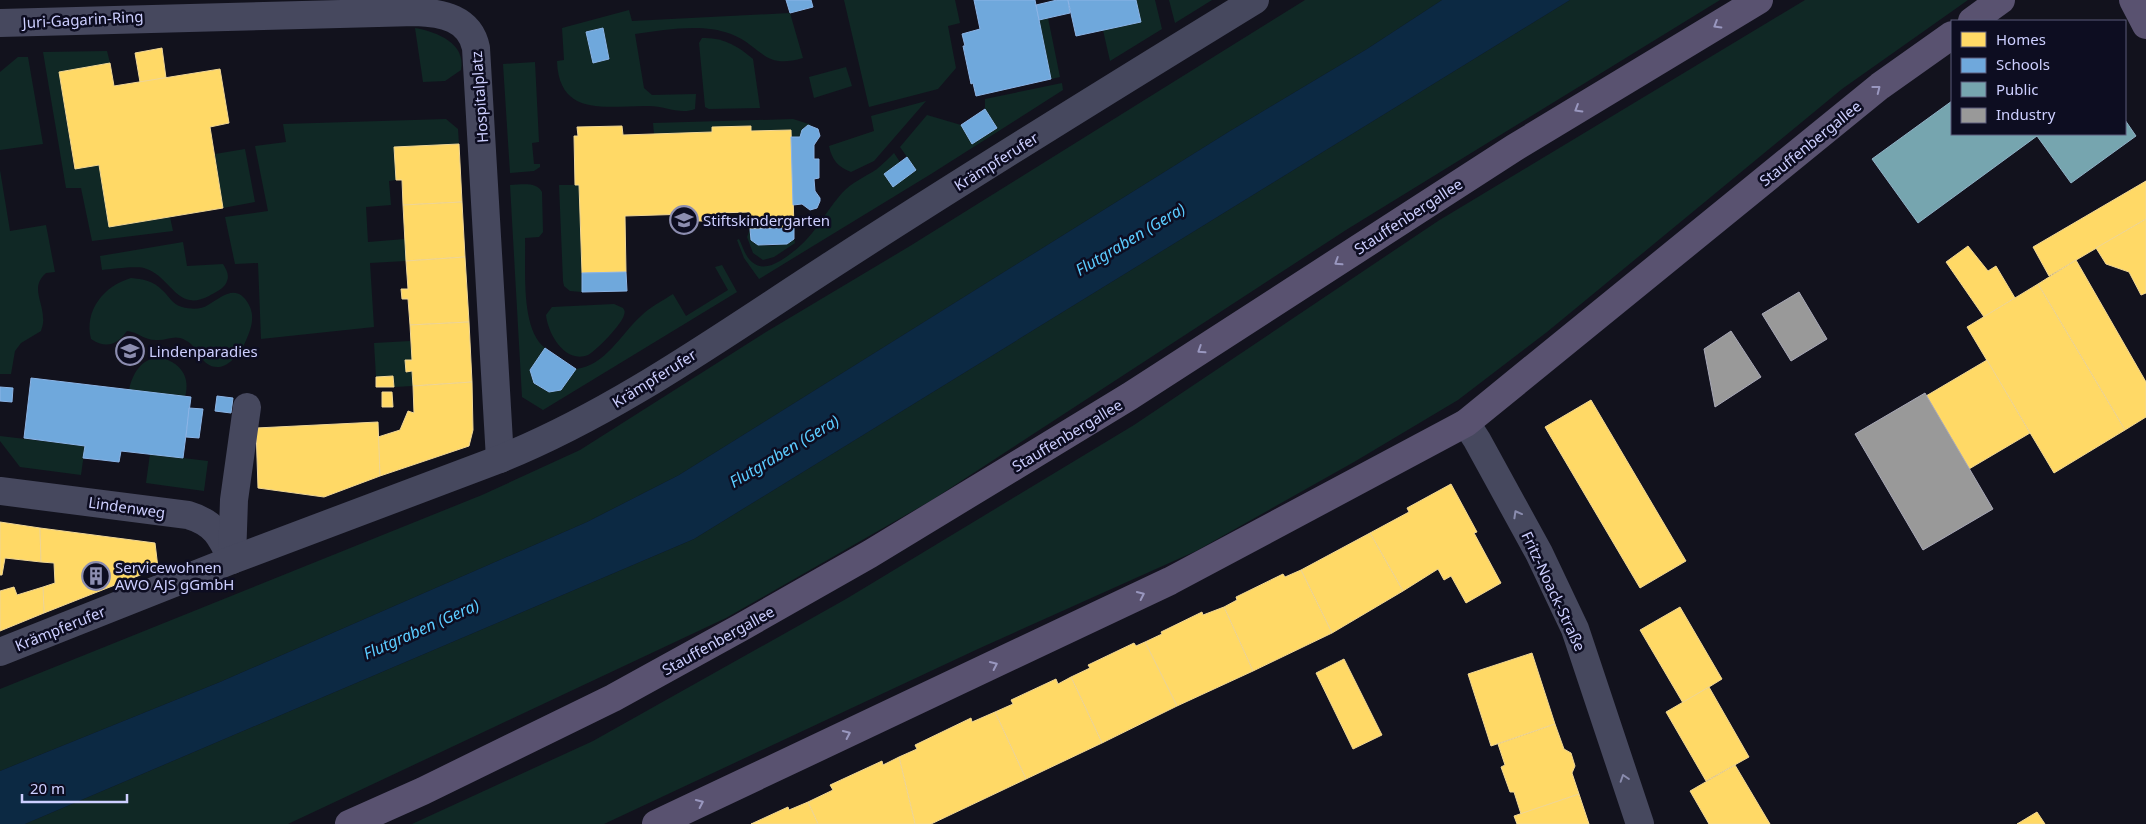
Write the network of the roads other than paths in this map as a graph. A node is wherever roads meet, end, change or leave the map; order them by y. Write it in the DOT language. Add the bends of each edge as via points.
graph roads {
  1 [pos="1255,0"];
  2 [pos="1759,0"];
  3 [pos="2001,0"];
  4 [pos="2133,0"];
  5 [pos="149,9"];
  6 [pos="1973,20"];
  7 [pos="0,23"];
  8 [pos="2146,25"];
  9 [pos="1951,36"];
  10 [pos="247,408"];
  11 [pos="1466,424"];
  12 [pos="500,459"];
  13 [pos="0,491"];
  14 [pos="232,560"];
  15 [pos="0,652"];
  16 [pos="349,824"];
  17 [pos="656,824"];
  18 [pos="1640,824"];
  1 -- 12 [label="street, Krämpferufer" via="932,200 658,376 582,421"];
  2 -- 16 [label="main road, Stauffenbergallee, one-way" via="1514,148 1130,396 870,554 613,698"];
  3 -- 6 [label="main road"];
  4 -- 8 [label="main road"];
  5 -- 7 [label="street, Juri-Gagarin-Ring"];
  5 -- 12 [label="street, Hospitalplatz" via="422,12 453,18 470,31 476,48"];
  11 -- 9 [label="main road, Stauffenbergallee, one-way" via="1880,86"];
  10 -- 14 [label="street" via="234,500"];
  17 -- 11 [label="main road, Stauffenbergallee, one-way" via="1170,581"];
  18 -- 11 [label="street, Fritz-Noack-Straße, one-way" via="1575,629 1539,553"];
  12 -- 14 [label="street, Krämpferufer"];
  13 -- 14 [label="street, Lindenweg" via="188,515 208,523 217,532"];
  14 -- 15 [label="street, Krämpferufer"];
}
